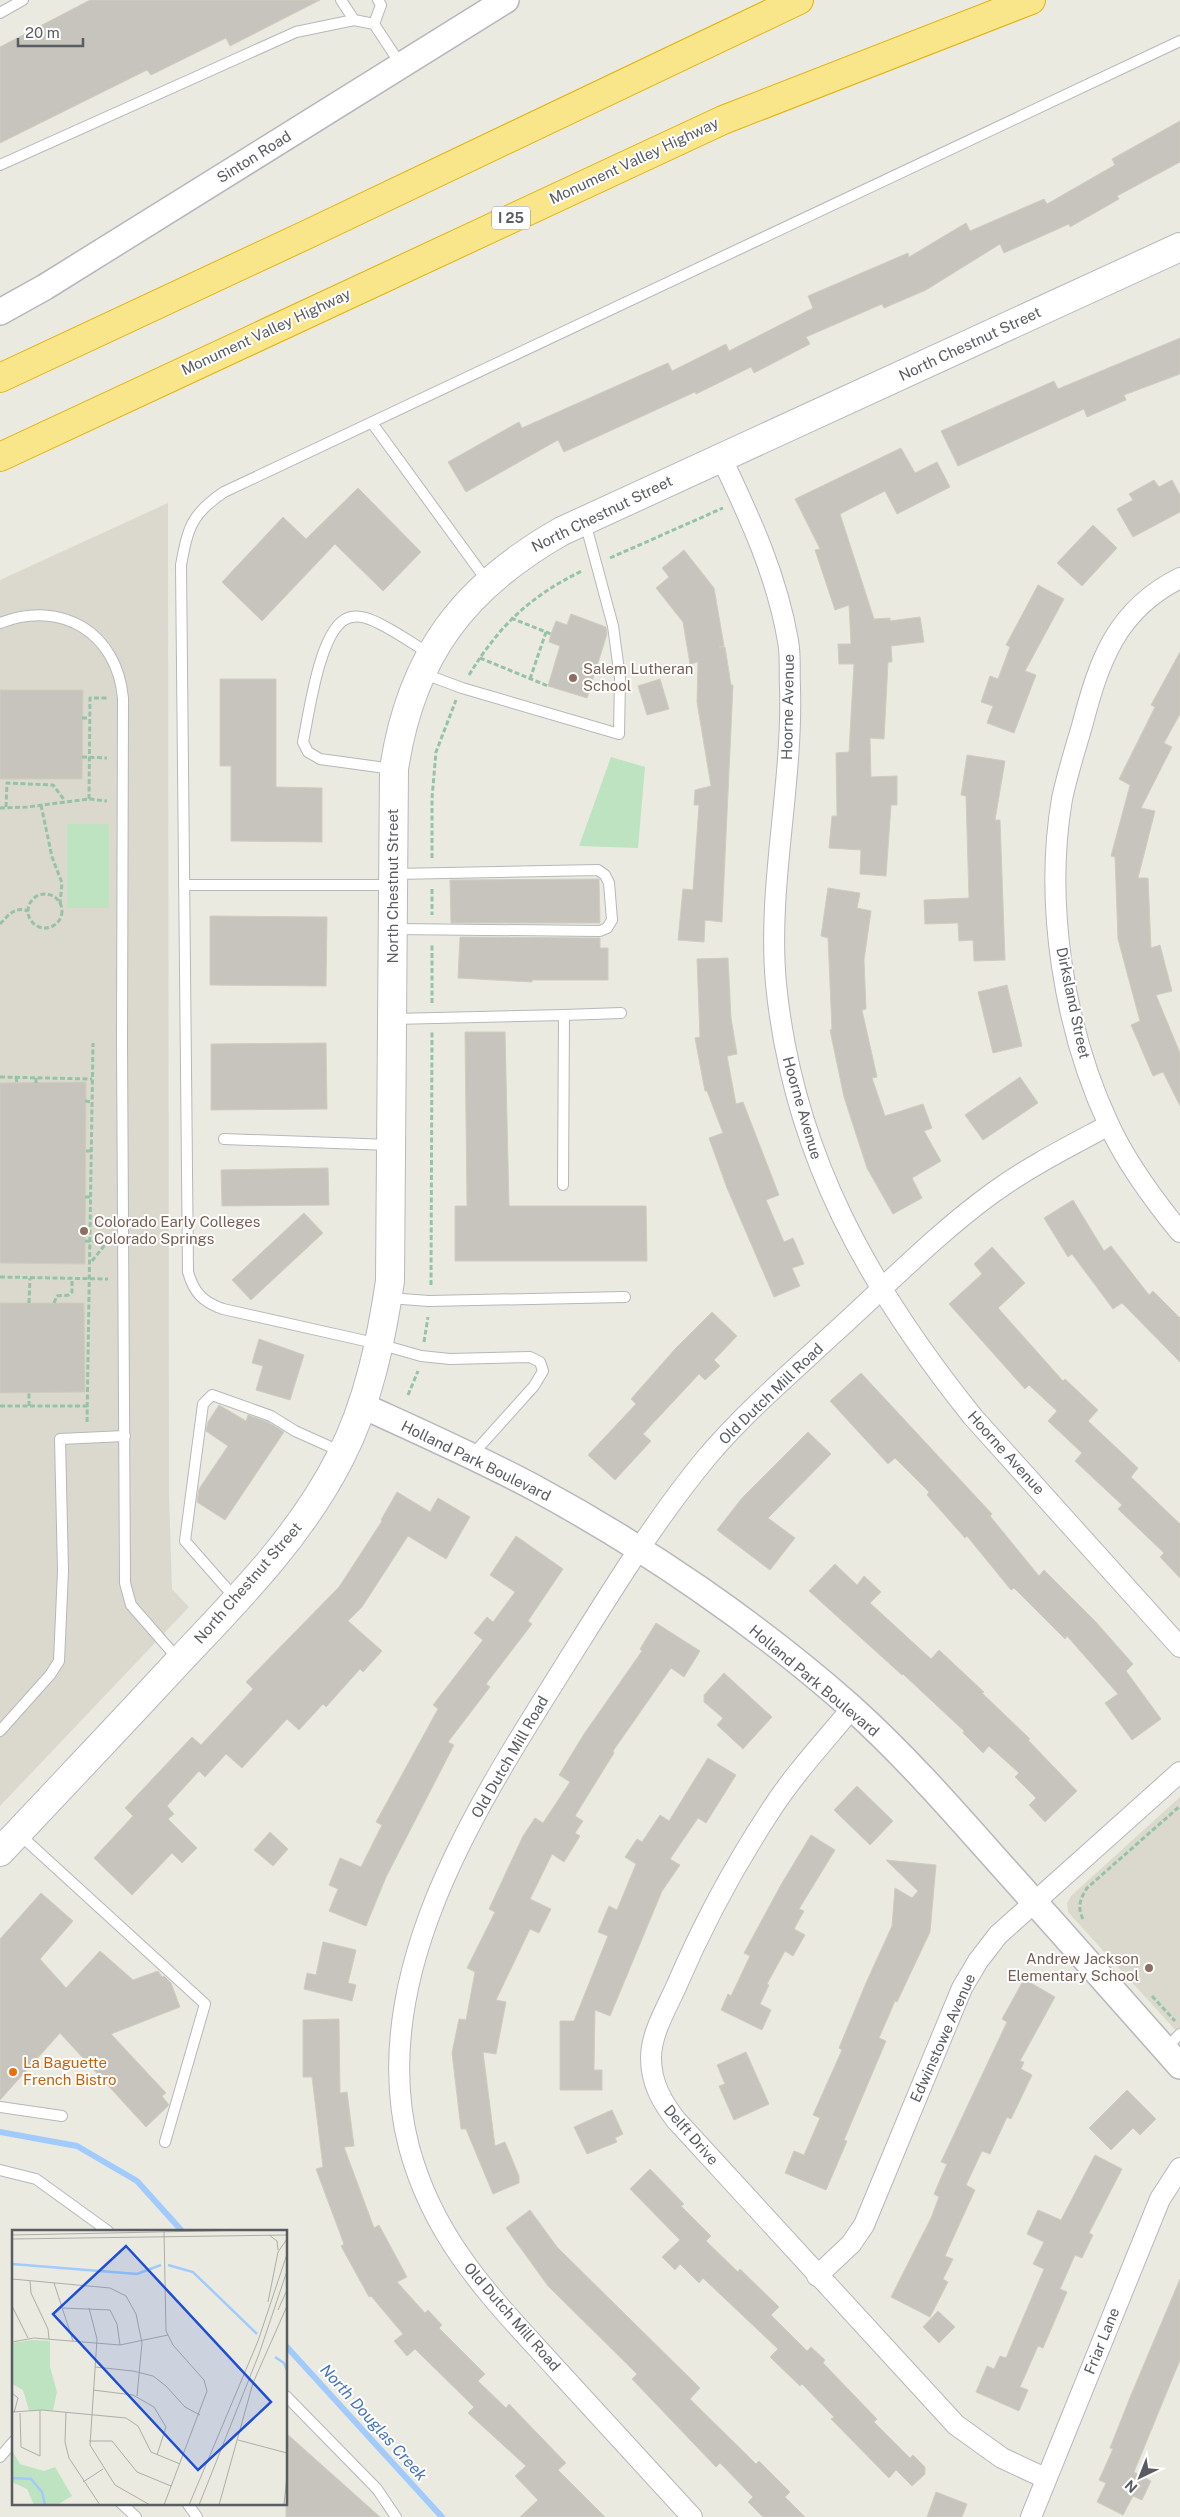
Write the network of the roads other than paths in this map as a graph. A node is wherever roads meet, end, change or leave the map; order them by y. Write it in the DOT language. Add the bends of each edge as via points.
graph roads {
  1 [pos="23,0"];
  2 [pos="341,0"];
  3 [pos="378,0"];
  4 [pos="506,0"];
  5 [pos="799,0"];
  6 [pos="1031,0"];
  7 [pos="0,13"];
  8 [pos="354,20"];
  9 [pos="374,24"];
  10 [pos="1180,41"];
  11 [pos="402,65"];
  12 [pos="0,165"];
  13 [pos="1180,247"];
  14 [pos="1,309"];
  15 [pos="0,378"];
  16 [pos="372,423"];
  17 [pos="0,457"];
  18 [pos="722,458"];
  19 [pos="584,521"];
  20 [pos="1180,578"];
  21 [pos="488,582"];
  22 [pos="0,623"];
  23 [pos="426,664"];
  24 [pos="394,769"];
  25 [pos="394,880"];
  26 [pos="184,885"];
  27 [pos="393,930"];
  28 [pos="621,1013"];
  29 [pos="564,1015"];
  30 [pos="392,1019"];
  31 [pos="1109,1125"];
  32 [pos="224,1139"];
  33 [pos="391,1145"];
  34 [pos="563,1185"];
  35 [pos="1180,1232"];
  36 [pos="882,1290"];
  37 [pos="625,1297"];
  38 [pos="388,1298"];
  39 [pos="379,1344"];
  40 [pos="361,1406"];
  41 [pos="125,1436"];
  42 [pos="343,1453"];
  43 [pos="472,1456"];
  44 [pos="637,1549"];
  45 [pos="237,1600"];
  46 [pos="1180,1647"];
  47 [pos="180,1661"];
  48 [pos="852,1708"];
  49 [pos="0,1731"];
  50 [pos="1180,1772"];
  51 [pos="9,1843"];
  52 [pos="1035,1903"];
  53 [pos="1175,2050"];
  54 [pos="0,2107"];
  55 [pos="62,2116"];
  56 [pos="165,2142"];
  57 [pos="1180,2168"];
  58 [pos="0,2170"];
  59 [pos="107,2230"];
  60 [pos="817,2276"];
  61 [pos="288,2398"];
  62 [pos="12,2443"];
  63 [pos="0,2457"];
  64 [pos="1046,2478"];
  65 [pos="122,2504"];
  66 [pos="188,2504"];
  67 [pos="136,2517"];
  68 [pos="197,2517"];
  69 [pos="396,2517"];
  70 [pos="692,2517"];
  71 [pos="1030,2517"];
  1 -- 7 [label="lane"];
  2 -- 8 [label="lane"];
  3 -- 9 [label="lane" via="381,6"];
  4 -- 11 [label="street, Sinton Road"];
  5 -- 15 [label="highway"];
  6 -- 17 [label="highway, Monument Valley Highway / I 25" via="723,120"];
  8 -- 9 [label="lane"];
  8 -- 12 [label="lane" via="296,32"];
  9 -- 11 [label="lane"];
  10 -- 16 [label="lane"];
  11 -- 14 [label="street, Sinton Road" via="45,287"];
  13 -- 18 [label="main road, North Chestnut Street"];
  16 -- 21 [label="lane"];
  16 -- 26 [label="lane" via="224,492 195,516 186,534 181,565"];
  18 -- 19 [label="main road, North Chestnut Street"];
  18 -- 36 [label="street, Hoorne Avenue" via="758,536 789,644 791,722 774,931 776,983 786,1053 800,1113 821,1174"];
  19 -- 21 [label="main road, North Chestnut Street" via="525,552"];
  19 -- 23 [label="lane" via="613,626 620,678 618,734 462,688"];
  20 -- 31 [label="street, Dirksland Street" via="1138,605 1118,630 1102,659 1062,799 1056,898 1060,956 1084,1060"];
  21 -- 23 [label="main road, North Chestnut Street" via="446,629"];
  22 -- 41 [label="lane" via="35,616 65,620 85,628 102,642 112,656 121,682"];
  23 -- 24 [label="main road, North Chestnut Street" via="400,730"];
  23 -- 24 [label="lane" via="367,618 352,617 335,629 318,669 303,742 308,752 320,759"];
  24 -- 25 [label="main road, North Chestnut Street"];
  25 -- 26 [label="lane"];
  25 -- 27 [label="main road, North Chestnut Street"];
  25 -- 27 [label="lane" via="598,870 609,883 612,920 607,928 600,931"];
  26 -- 39 [label="lane" via="188,1272 192,1288 209,1304 223,1309"];
  27 -- 30 [label="main road, North Chestnut Street"];
  28 -- 29 [label="lane"];
  29 -- 30 [label="lane"];
  29 -- 34 [label="lane"];
  30 -- 33 [label="main road, North Chestnut Street"];
  31 -- 35 [label="street, Dirksland Street" via="1135,1172"];
  31 -- 36 [label="street, Old Dutch Mill Road" via="993,1193"];
  32 -- 33 [label="lane"];
  33 -- 38 [label="main road, North Chestnut Street"];
  36 -- 44 [label="street, Old Dutch Mill Road" via="749,1411 708,1457"];
  36 -- 46 [label="street, Hoorne Avenue" via="916,1343 973,1416"];
  37 -- 38 [label="lane" via="429,1302"];
  38 -- 39 [label="main road, North Chestnut Street"];
  39 -- 40 [label="main road, North Chestnut Street"];
  39 -- 43 [label="lane" via="421,1356 450,1359 530,1357 540,1362 543,1371 534,1386"];
  40 -- 42 [label="main road, North Chestnut Street"];
  40 -- 43 [label="street, Holland Park Boulevard"];
  41 -- 47 [label="lane" via="125,1583 131,1605"];
  41 -- 49 [label="lane" via="60,1440 63,1571 59,1661"];
  42 -- 45 [label="main road, North Chestnut Street" via="316,1501 285,1544"];
  42 -- 45 [label="lane" via="270,1416 212,1395 203,1404 185,1541"];
  43 -- 44 [label="street, Holland Park Boulevard" via="537,1489"];
  44 -- 48 [label="street, Holland Park Boulevard" via="732,1612"];
  44 -- 70 [label="street, Old Dutch Mill Road" via="505,1760 460,1846 426,1923 411,1972 404,2014 400,2083 408,2143 438,2222 451,2244 475,2279"];
  45 -- 47 [label="main road, North Chestnut Street"];
  47 -- 51 [label="main road, North Chestnut Street"];
  48 -- 52 [label="street, Holland Park Boulevard" via="927,1782"];
  48 -- 60 [label="street, Delft Drive" via="770,1812 710,1912 657,2030 651,2058 661,2101"];
  50 -- 52 [label="street, Edwinstowe Avenue"];
  51 -- 56 [label="lane" via="205,2004"];
  52 -- 53 [label="street, Holland Park Boulevard"];
  52 -- 60 [label="street, Edwinstowe Avenue" via="998,1935 966,1981 864,2225 851,2244"];
  54 -- 55 [label="lane"];
  57 -- 64 [label="street, Friar Lane" via="1160,2199"];
  58 -- 59 [label="lane" via="36,2179"];
  60 -- 64 [label="street, Delft Drive" via="956,2425 1002,2458"];
  61 -- 69 [label="lane" via="377,2489"];
  62 -- 63 [label="lane"];
  64 -- 71 [label="street, Friar Lane"];
  65 -- 67 [label="lane"];
  66 -- 68 [label="lane"];
}
